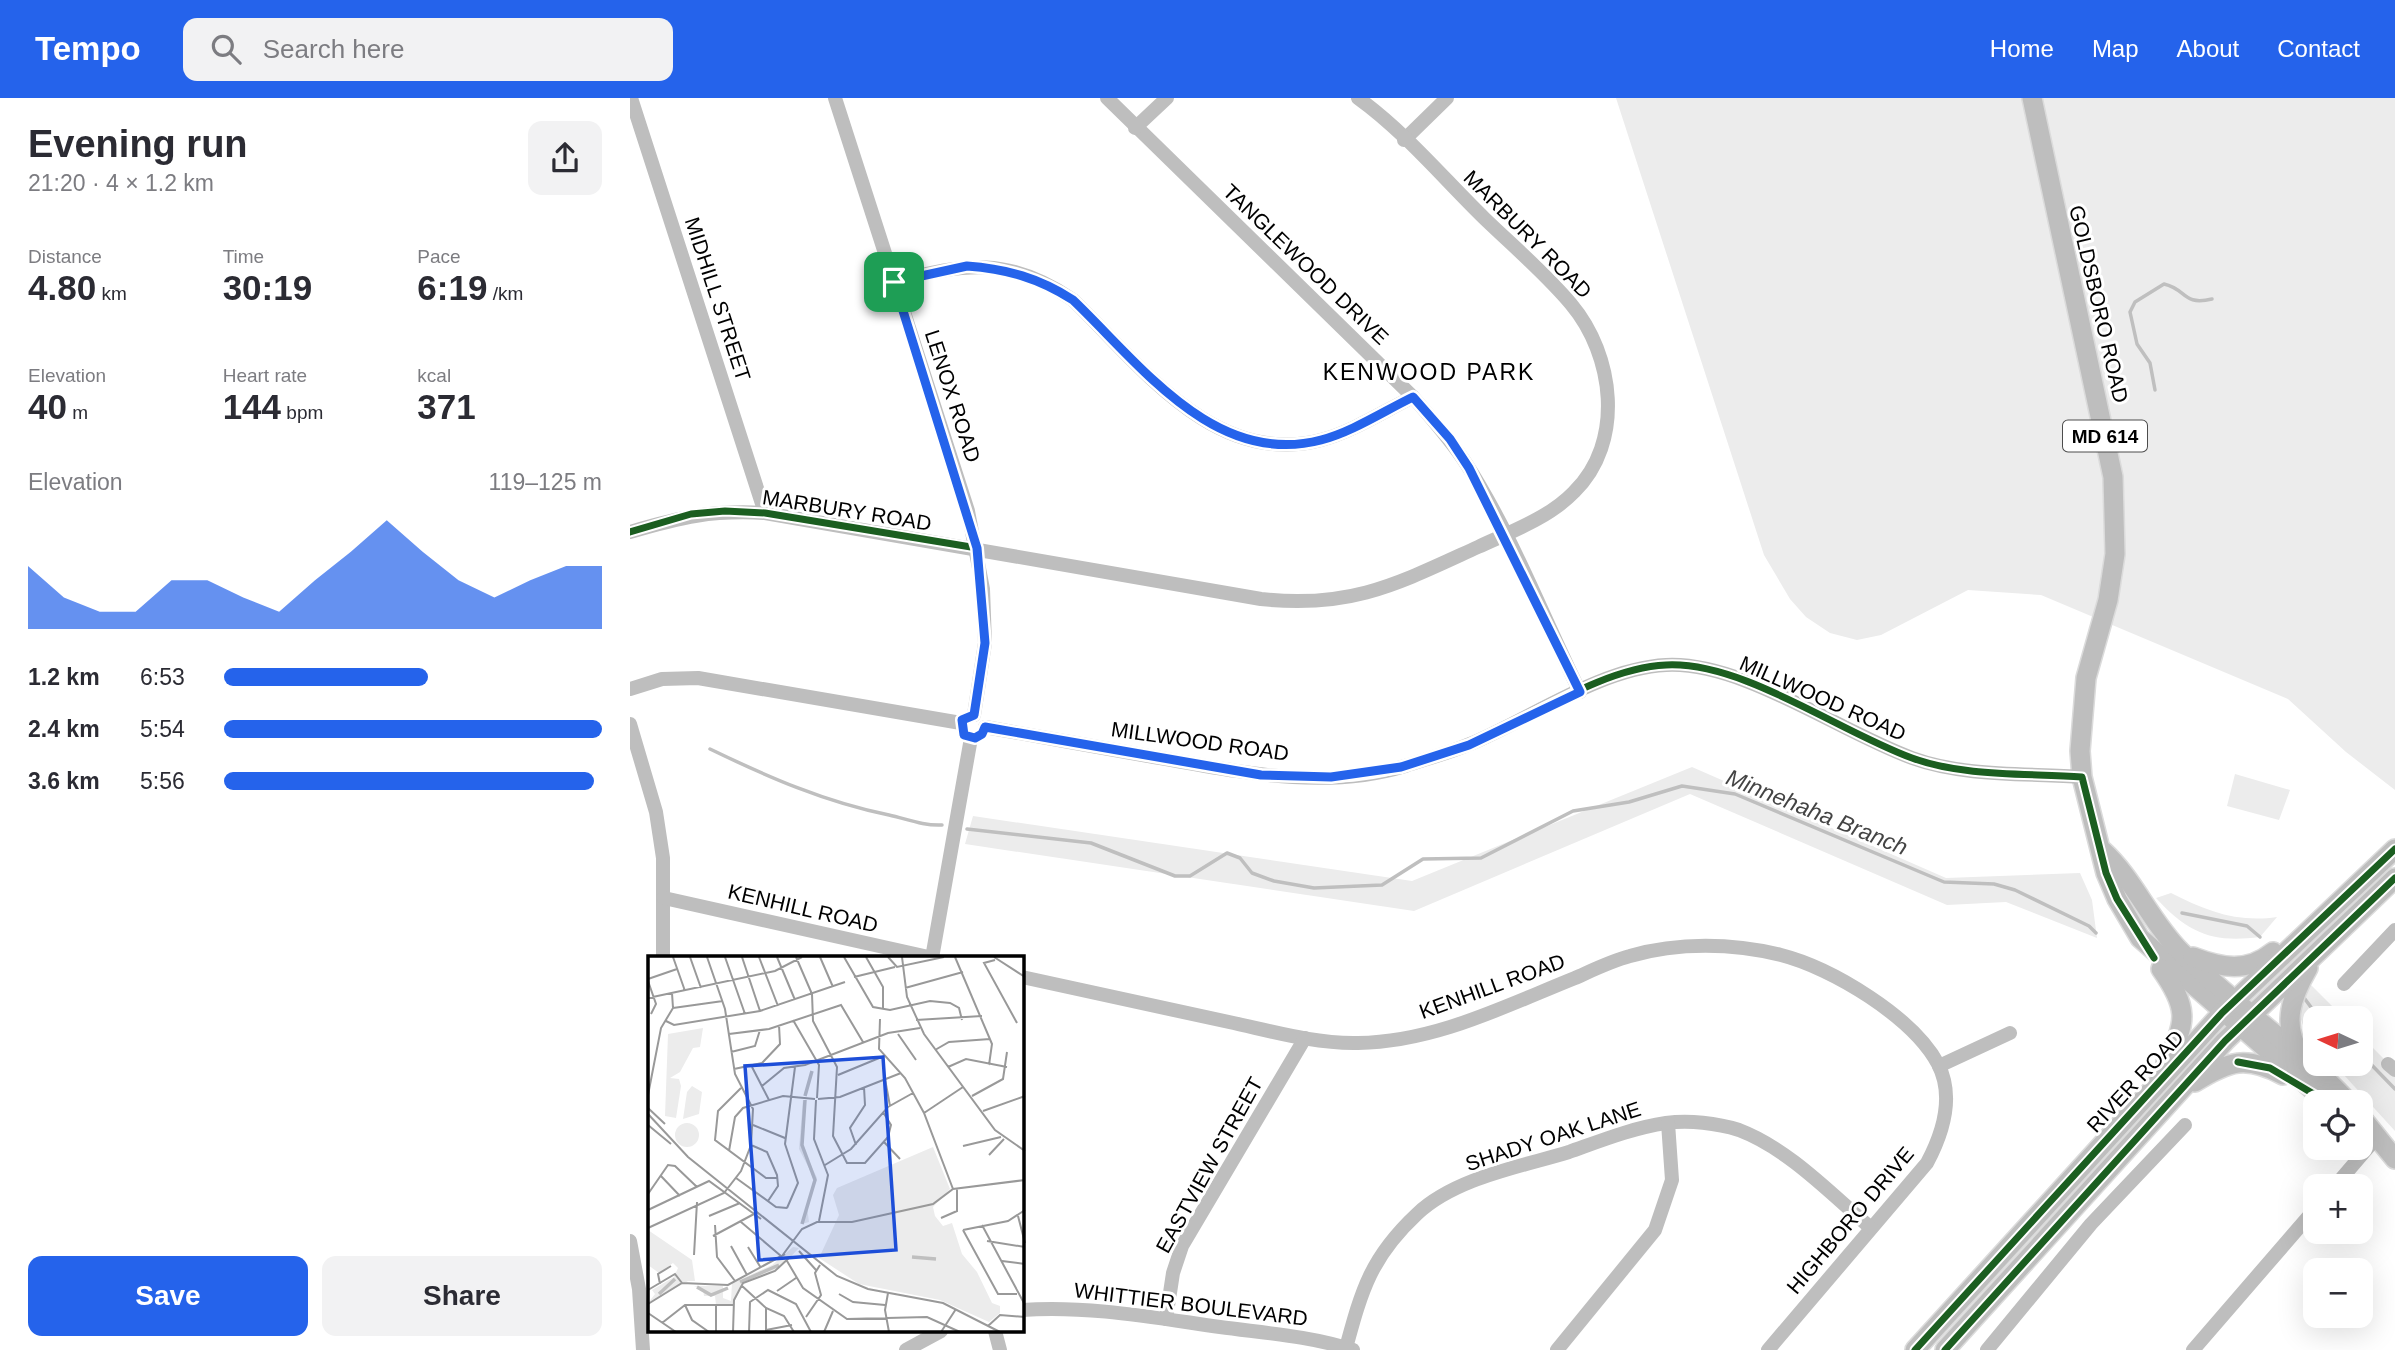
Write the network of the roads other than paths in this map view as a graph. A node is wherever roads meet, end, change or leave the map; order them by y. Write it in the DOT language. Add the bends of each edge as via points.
graph roads {
  1 [pos="631,98"];
  2 [pos="835,98"];
  3 [pos="1107,98"];
  4 [pos="1167,98"];
  5 [pos="1358,98"];
  6 [pos="1447,98"];
  7 [pos="2032,98"];
  8 [pos="1135,128"];
  9 [pos="1404,140"];
  10 [pos="894,282"];
  11 [pos="1413,397"];
  12 [pos="765,513"];
  13 [pos="630,532"];
  14 [pos="1504,535"];
  15 [pos="977,548"];
  16 [pos="630,689"];
  17 [pos="1580,692"];
  18 [pos="974,715"];
  19 [pos="961,723"];
  20 [pos="630,724"];
  21 [pos="985,727"];
  22 [pos="971,738"];
  23 [pos="2082,777"];
  24 [pos="2395,849"];
  25 [pos="2103,851"];
  26 [pos="2395,878"];
  27 [pos="664,898"];
  28 [pos="2320,920"];
  29 [pos="2395,930"];
  30 [pos="2140,938"];
  31 [pos="2181,952"];
  32 [pos="2317,952"];
  33 [pos="663,956"];
  34 [pos="923,956"];
  35 [pos="932,956"];
  36 [pos="1024,977"];
  37 [pos="2344,984"];
  38 [pos="2229,1006"];
  39 [pos="2245,1021"];
  40 [pos="2010,1033"];
  41 [pos="1305,1038"];
  42 [pos="2302,1058"];
  43 [pos="1939,1066"];
  44 [pos="2307,1090"];
  45 [pos="2312,1090"];
  46 [pos="2335,1090"];
  47 [pos="2176,1094"];
  48 [pos="2126,1116"];
  49 [pos="1668,1123"];
  50 [pos="2185,1125"];
  51 [pos="2373,1136"];
  52 [pos="2395,1159"];
  53 [pos="2303,1223"];
  54 [pos="1871,1228"];
  55 [pos="630,1241"];
  56 [pos="644,1289"];
  57 [pos="1024,1310"];
  58 [pos="1166,1319"];
  59 [pos="940,1332"];
  60 [pos="995,1332"];
  61 [pos="1350,1349"];
  62 [pos="643,1350"];
  63 [pos="906,1350"];
  64 [pos="1000,1350"];
  65 [pos="1557,1350"];
  66 [pos="1768,1350"];
  67 [pos="1914,1350"];
  68 [pos="1945,1350"];
  69 [pos="1987,1350"];
  70 [pos="2193,1350"];
  1 -- 12 [label="street, MIDHILL STREET"];
  2 -- 10 [label="street, LENOX ROAD"];
  3 -- 8 [label="street, TANGLEWOOD DRIVE"];
  4 -- 8 [label="street"];
  5 -- 9 [label="street, MARBURY ROAD"];
  6 -- 9 [label="street"];
  7 -- 23 [label="main road, GOLDSBORO ROAD / MD 614" via="2115,497 2112,582 2087,678 2081,721"];
  8 -- 11 [label="street, TANGLEWOOD DRIVE"];
  9 -- 14 [label="street, MARBURY ROAD" via="1571,303 1601,359 1609,392 1608,424 1595,464 1575,492 1544,515"];
  10 -- 11 [label="street" via="967,266 996,268 1052,287 1073,300 1186,408 1219,430 1252,441 1297,444 1323,439"];
  10 -- 15 [label="street, LENOX ROAD"];
  11 -- 14 [label="street, TANGLEWOOD DRIVE" via="1450,439"];
  12 -- 13 [label="street, MARBURY ROAD" via="691,514"];
  12 -- 15 [label="street, MARBURY ROAD"];
  14 -- 15 [label="street, MARBURY ROAD" via="1382,590 1321,601 1261,598"];
  14 -- 17 [label="street, TANGLEWOOD DRIVE"];
  15 -- 18 [label="street, LENOX ROAD" via="985,643"];
  16 -- 19 [label="street" via="662,679 698,678"];
  17 -- 21 [label="street, MILLWOOD ROAD" via="1469,745 1401,767 1331,777 1261,775"];
  17 -- 23 [label="street, MILLWOOD ROAD" via="1644,667 1702,668 1741,677 1859,737 1915,759 1955,768"];
  18 -- 19 [label="street"];
  18 -- 21 [label="street"];
  19 -- 22 [label="street" via="964,735"];
  20 -- 27 [label="street" via="656,812"];
  21 -- 22 [label="street" via="982,734"];
  22 -- 35 [label="street"];
  23 -- 25 [label="main road, GOLDSBORO ROAD / MD 614"];
  24 -- 28 [label="main road, RIVER ROAD"];
  25 -- 30 [label="main road, GOLDSBORO ROAD / MD 614" via="2117,899"];
  25 -- 31 [label="main road, GOLDSBORO ROAD / MD 614" via="2118,864 2140,902"];
  26 -- 32 [label="main road, RIVER ROAD"];
  27 -- 33 [label="street"];
  27 -- 34 [label="street, KENHILL ROAD"];
  28 -- 31 [label="main road" via="2246,966 2225,968"];
  28 -- 38 [label="main road, RIVER ROAD"];
  29 -- 37 [label="street"];
  30 -- 38 [label="main road, GOLDSBORO ROAD / MD 614"];
  30 -- 48 [label="main road" via="2179,995 2183,1018 2179,1039 2161,1072"];
  31 -- 38 [label="main road, GOLDSBORO ROAD / MD 614"];
  32 -- 39 [label="main road, RIVER ROAD"];
  32 -- 42 [label="main road" via="2292,999 2290,1013 2293,1043"];
  36 -- 41 [label="street, KENHILL ROAD"];
  38 -- 39 [label="main road, GOLDSBORO ROAD / MD 614"];
  38 -- 48 [label="main road, RIVER ROAD"];
  39 -- 42 [label="main road, GOLDSBORO ROAD / MD 614"];
  39 -- 45 [label="main road, GOLDSBORO ROAD / MD 614"];
  39 -- 47 [label="main road, RIVER ROAD"];
  40 -- 43 [label="street"];
  41 -- 43 [label="street, KENHILL ROAD" via="1357,1043 1423,1035 1629,956 1674,947 1721,946 1781,955 1845,981 1920,1040"];
  41 -- 58 [label="street, EASTVIEW STREET" via="1182,1245 1172,1273"];
  42 -- 46 [label="main road, GOLDSBORO ROAD / MD 614"];
  43 -- 54 [label="street, HIGHBORO DRIVE" via="1947,1099 1940,1139 1927,1163"];
  44 -- 47 [label="main road" via="2270,1068 2248,1062 2225,1065"];
  47 -- 68 [label="main road, RIVER ROAD"];
  48 -- 67 [label="main road, RIVER ROAD"];
  49 -- 54 [label="street, SHADY OAK LANE" via="1714,1124 1760,1140"];
  49 -- 61 [label="street, SHADY OAK LANE" via="1483,1179 1419,1212 1370,1272"];
  49 -- 65 [label="street" via="1672,1180 1655,1230"];
  50 -- 69 [label="street" via="2091,1224"];
  51 -- 52 [label="main road"];
  53 -- 70 [label="street"];
  54 -- 66 [label="street, HIGHBORO DRIVE"];
  55 -- 56 [label="street"];
  56 -- 62 [label="street"];
  57 -- 58 [label="street, WHITTIER BOULEVARD" via="1057,1308"];
  58 -- 61 [label="street, WHITTIER BOULEVARD"];
  59 -- 63 [label="street"];
  60 -- 64 [label="street"];
}
